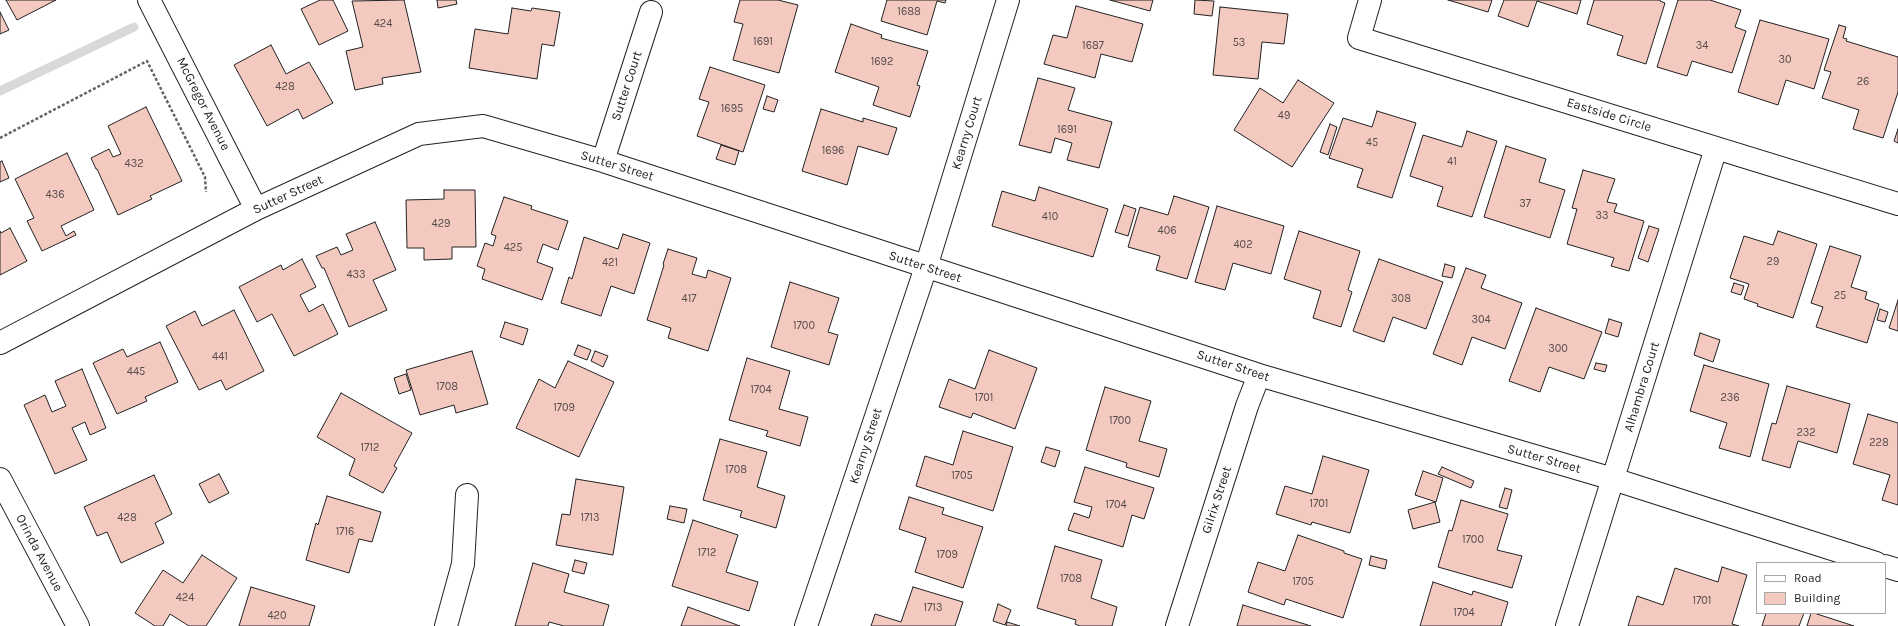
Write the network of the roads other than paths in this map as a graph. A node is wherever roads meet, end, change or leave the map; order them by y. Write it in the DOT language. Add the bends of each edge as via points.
graph roads {
  1 [pos="149,0"];
  2 [pos="1008,0"];
  3 [pos="1370,0"];
  4 [pos="651,12"];
  5 [pos="1716,148"];
  6 [pos="603,161"];
  7 [pos="1898,204"];
  8 [pos="256,210"];
  9 [pos="926,267"];
  10 [pos="0,343"];
  11 [pos="1259,375"];
  12 [pos="0,479"];
  13 [pos="1613,479"];
  14 [pos="467,495"];
  15 [pos="1873,562"];
  16 [pos="1886,566"];
  17 [pos="1898,570"];
  18 [pos="78,626"];
  19 [pos="446,626"];
  20 [pos="806,626"];
  21 [pos="1177,626"];
  22 [pos="1567,626"];
  1 -- 8 [label="street, McGregor Avenue"];
  2 -- 9 [label="street, Kearny Court"];
  3 -- 5 [label="street, Eastside Circle" via="1358,38"];
  4 -- 6 [label="street, Sutter Court"];
  5 -- 7 [label="street, Eastside Circle"];
  5 -- 13 [label="street, Alhambra Court"];
  6 -- 8 [label="street, Sutter Street" via="483,126 419,134"];
  6 -- 9 [label="street, Sutter Street"];
  8 -- 10 [label="street, Sutter Street"];
  9 -- 11 [label="street, Sutter Street"];
  9 -- 20 [label="street, Kearny Street"];
  11 -- 13 [label="street, Sutter Street"];
  11 -- 21 [label="street, Gilrix Street"];
  12 -- 18 [label="street, Orinda Avenue"];
  13 -- 15 [label="street, Sutter Street"];
  13 -- 22 [label="street, Alhambra Court"];
  14 -- 19 [label="street" via="463,564"];
  16 -- 17 [label="street"];
}
